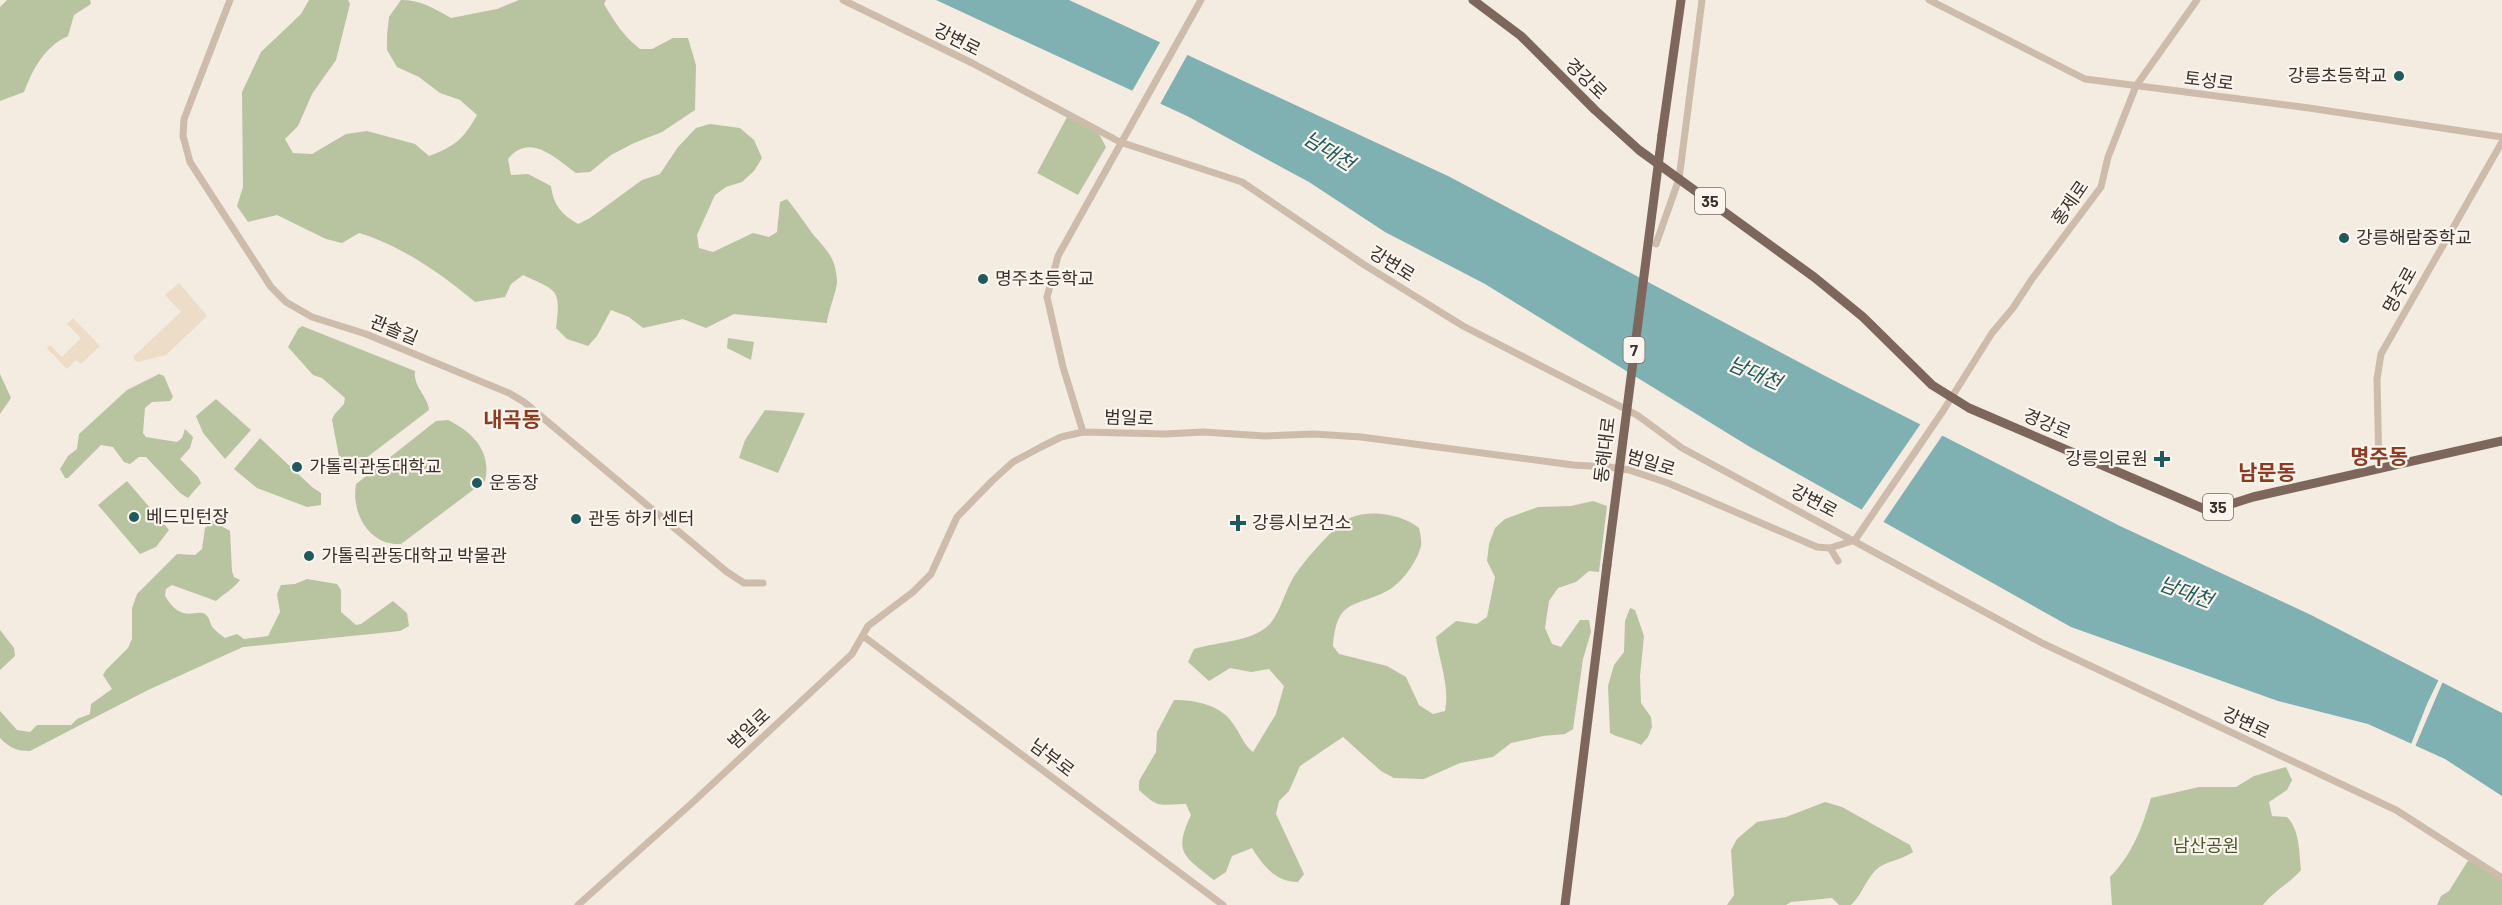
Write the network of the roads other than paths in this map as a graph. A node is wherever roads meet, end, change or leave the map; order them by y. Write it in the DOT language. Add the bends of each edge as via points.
graph roads {
  1 [pos="230,0"];
  2 [pos="843,0"];
  3 [pos="1202,0"];
  4 [pos="1473,0"];
  5 [pos="1681,0"];
  6 [pos="1702,0"];
  7 [pos="1929,0"];
  8 [pos="2197,0"];
  9 [pos="2136,86"];
  10 [pos="2502,137"];
  11 [pos="1120,142"];
  12 [pos="2502,142"];
  13 [pos="1679,179"];
  14 [pos="1656,244"];
  15 [pos="1950,398"];
  16 [pos="1083,432"];
  17 [pos="2502,441"];
  18 [pos="2379,469"];
  19 [pos="1856,538"];
  20 [pos="1830,548"];
  21 [pos="1838,561"];
  22 [pos="763,584"];
  23 [pos="863,636"];
  24 [pos="2502,878"];
  25 [pos="578,905"];
  26 [pos="1223,905"];
  27 [pos="1565,905"];
  1 -- 22 [label="street, 관솔길" via="184,119 183,136 190,162 271,287 298,311 366,333 516,398 735,578 744,583"];
  2 -- 11 [label="street, 강변로"];
  3 -- 11 [label="street"];
  4 -- 13 [label="main road, 경강로 / 35" via="1517,32 1603,118"];
  5 -- 27 [label="main road, 동해대로 / 7, bridge"];
  6 -- 13 [label="street"];
  7 -- 9 [label="street, 토성로" via="2085,79"];
  8 -- 9 [label="street, 홍제로"];
  9 -- 10 [label="street, 토성로"];
  9 -- 15 [label="street, 홍제로" via="2108,157 2101,187 1992,333"];
  11 -- 16 [label="street" via="1058,256 1047,297 1062,368"];
  11 -- 19 [label="street, 강변로" via="1242,182 1362,264 1463,326 1637,415 1682,448"];
  12 -- 18 [label="street, 명주로" via="2381,354 2377,379"];
  13 -- 14 [label="street"];
  13 -- 15 [label="main road, 경강로 / 35" via="1863,316"];
  15 -- 18 [label="main road, 경강로 / 35" via="2209,511 2253,497"];
  15 -- 19 [label="street, 홍제로"];
  16 -- 20 [label="street, 범일로" via="1326,435 1629,470 1817,547"];
  16 -- 23 [label="street, 범일로" via="1061,437 1013,462 992,481 957,517 938,562 922,585 868,626"];
  17 -- 18 [label="main road, 경강로 / 35"];
  19 -- 20 [label="street"];
  19 -- 24 [label="street, 강변로" via="1887,561 2042,643 2396,810"];
  20 -- 21 [label="street"];
  23 -- 25 [label="street, 범일로" via="852,654"];
  23 -- 26 [label="street, 남부로"];
}
